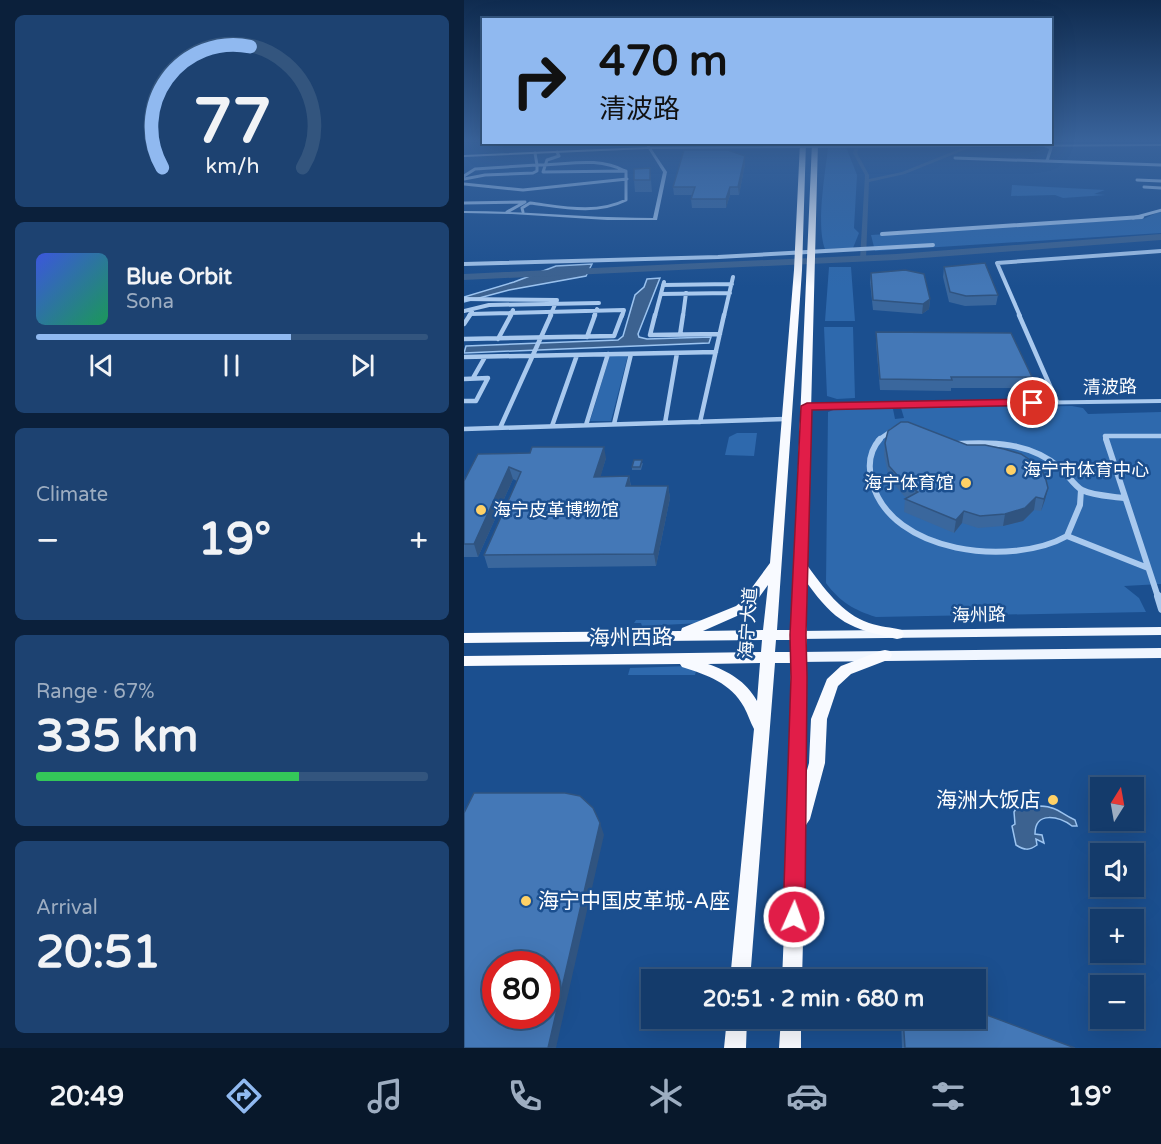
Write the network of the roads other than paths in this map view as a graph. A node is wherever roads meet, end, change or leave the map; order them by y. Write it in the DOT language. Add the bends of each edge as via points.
graph roads {
  1 [pos="512,189"];
  2 [pos="533,189"];
  3 [pos="624,189"];
  4 [pos="661,189"];
  5 [pos="802,189"];
  6 [pos="814,189"];
  7 [pos="464,203"];
  8 [pos="1162,210"];
  9 [pos="464,212"];
  10 [pos="507,212"];
  11 [pos="523,212"];
  12 [pos="882,234"];
  13 [pos="933,245"];
  14 [pos="1162,251"];
  15 [pos="464,264"];
  16 [pos="733,277"];
  17 [pos="732,284"];
  18 [pos="730,293"];
  19 [pos="661,294"];
  20 [pos="686,294"];
  21 [pos="464,299"];
  22 [pos="556,303"];
  23 [pos="516,304"];
  24 [pos="596,310"];
  25 [pos="464,311"];
  26 [pos="471,312"];
  27 [pos="552,312"];
  28 [pos="511,313"];
  29 [pos="464,324"];
  30 [pos="720,334"];
  31 [pos="680,335"];
  32 [pos="587,337"];
  33 [pos="540,338"];
  34 [pos="464,339"];
  35 [pos="498,339"];
  36 [pos="716,352"];
  37 [pos="677,353"];
  38 [pos="533,354"];
  39 [pos="608,354"];
  40 [pos="631,354"];
  41 [pos="577,355"];
  42 [pos="464,357"];
  43 [pos="485,357"];
  44 [pos="473,378"];
  45 [pos="464,379"];
  46 [pos="464,401"];
  47 [pos="1162,401"];
  48 [pos="1057,402"];
  49 [pos="807,406"];
  50 [pos="785,419"];
  51 [pos="700,422"];
  52 [pos="665,423"];
  53 [pos="614,424"];
  54 [pos="586,425"];
  55 [pos="552,426"];
  56 [pos="500,428"];
  57 [pos="899,428"];
  58 [pos="464,429"];
  59 [pos="1162,436"];
  60 [pos="948,442"];
  61 [pos="1081,490"];
  62 [pos="1124,498"];
  63 [pos="1067,536"];
  64 [pos="776,563"];
  65 [pos="800,564"];
  66 [pos="1148,568"];
  67 [pos="1162,609"];
  68 [pos="1162,631"];
  69 [pos="769,634"];
  70 [pos="897,634"];
  71 [pos="798,635"];
  72 [pos="677,636"];
  73 [pos="464,638"];
  74 [pos="1162,653"];
  75 [pos="884,655"];
  76 [pos="768,657"];
  77 [pos="799,657"];
  78 [pos="671,659"];
  79 [pos="464,661"];
  80 [pos="761,730"];
  81 [pos="797,834"];
  82 [pos="741,969"];
  83 [pos="792,969"];
  84 [pos="736,1029"];
  85 [pos="791,1029"];
  86 [pos="735,1048"];
  87 [pos="790,1048"];
  1 -- 2 [label="street"];
  3 -- 11 [label="street" via="626,200 619,204 590,208 530,203 522,208"];
  4 -- 11 [label="street" via="655,219"];
  5 -- 50 [label="highway, 海宁大道"];
  6 -- 49 [label="highway"];
  7 -- 10 [label="street" via="525,202"];
  8 -- 12 [label="street" via="1138,218"];
  9 -- 10 [label="street"];
  10 -- 11 [label="street"];
  13 -- 15 [label="street" via="718,257"];
  14 -- 48 [label="street" via="997,263"];
  16 -- 17 [label="street"];
  17 -- 18 [label="street"];
  17 -- 19 [label="street" via="663,284"];
  18 -- 20 [label="street"];
  18 -- 30 [label="street"];
  19 -- 20 [label="street"];
  19 -- 31 [label="street" via="650,335"];
  20 -- 31 [label="street"];
  21 -- 22 [label="street" via="557,300"];
  22 -- 23 [label="street"];
  22 -- 24 [label="street" via="599,302"];
  22 -- 27 [label="street"];
  23 -- 26 [label="street" via="489,305"];
  23 -- 28 [label="street"];
  24 -- 27 [label="street"];
  24 -- 32 [label="street"];
  24 -- 32 [label="street" via="624,310 614,336"];
  25 -- 26 [label="street"];
  26 -- 28 [label="street"];
  26 -- 29 [label="street"];
  27 -- 28 [label="street"];
  27 -- 33 [label="street"];
  28 -- 35 [label="street"];
  30 -- 31 [label="street"];
  30 -- 36 [label="street"];
  32 -- 33 [label="street"];
  33 -- 35 [label="street"];
  33 -- 38 [label="street"];
  34 -- 35 [label="street"];
  36 -- 37 [label="street"];
  36 -- 51 [label="street"];
  37 -- 40 [label="street"];
  37 -- 52 [label="street"];
  38 -- 41 [label="street"];
  38 -- 43 [label="street"];
  38 -- 56 [label="street"];
  39 -- 40 [label="street"];
  39 -- 41 [label="street"];
  39 -- 54 [label="street"];
  40 -- 53 [label="street"];
  41 -- 55 [label="street"];
  42 -- 43 [label="street"];
  43 -- 44 [label="street"];
  44 -- 45 [label="street"];
  44 -- 46 [label="street" via="488,378 476,401"];
  47 -- 48 [label="street, 清波路"];
  48 -- 49 [label="street, 清波路"];
  49 -- 65 [label="highway"];
  50 -- 51 [label="street"];
  50 -- 64 [label="highway, 海宁大道"];
  51 -- 52 [label="street"];
  52 -- 53 [label="street"];
  53 -- 54 [label="street"];
  54 -- 55 [label="street"];
  55 -- 56 [label="street"];
  56 -- 58 [label="street"];
  57 -- 63 [label="street" via="881,435 872,449 870,462 871,481 896,521 928,540 964,548 1020,550 1059,543"];
  59 -- 62 [label="street" via="1105,436"];
  60 -- 61 [label="street" via="1002,443 1032,450 1067,472"];
  61 -- 62 [label="street"];
  61 -- 63 [label="street" via="1080,505"];
  62 -- 66 [label="street"];
  63 -- 66 [label="street"];
  64 -- 69 [label="highway, 海宁大道"];
  64 -- 72 [label="highway" via="741,609"];
  65 -- 70 [label="highway" via="844,616 862,626"];
  65 -- 71 [label="highway"];
  66 -- 67 [label="street"];
  68 -- 70 [label="main road, 海州路"];
  69 -- 71 [label="highway, 海州西路"];
  69 -- 72 [label="highway, 海州西路"];
  69 -- 76 [label="highway, 海宁大道"];
  70 -- 71 [label="main road, 海州路"];
  71 -- 77 [label="highway"];
  72 -- 73 [label="highway, 海州西路"];
  74 -- 75 [label="main road"];
  75 -- 77 [label="main road"];
  75 -- 81 [label="highway" via="846,670 832,683 819,719 817,763"];
  76 -- 77 [label="highway, 海州西路"];
  76 -- 78 [label="highway, 海州西路"];
  76 -- 80 [label="highway, 海宁大道"];
  77 -- 81 [label="highway"];
  78 -- 79 [label="highway, 海州西路"];
  78 -- 80 [label="highway" via="701,666 733,681 745,693"];
  80 -- 82 [label="highway, 海宁大道"];
  81 -- 83 [label="highway"];
  84 -- 86 [label="highway"];
  85 -- 87 [label="highway"];
}
